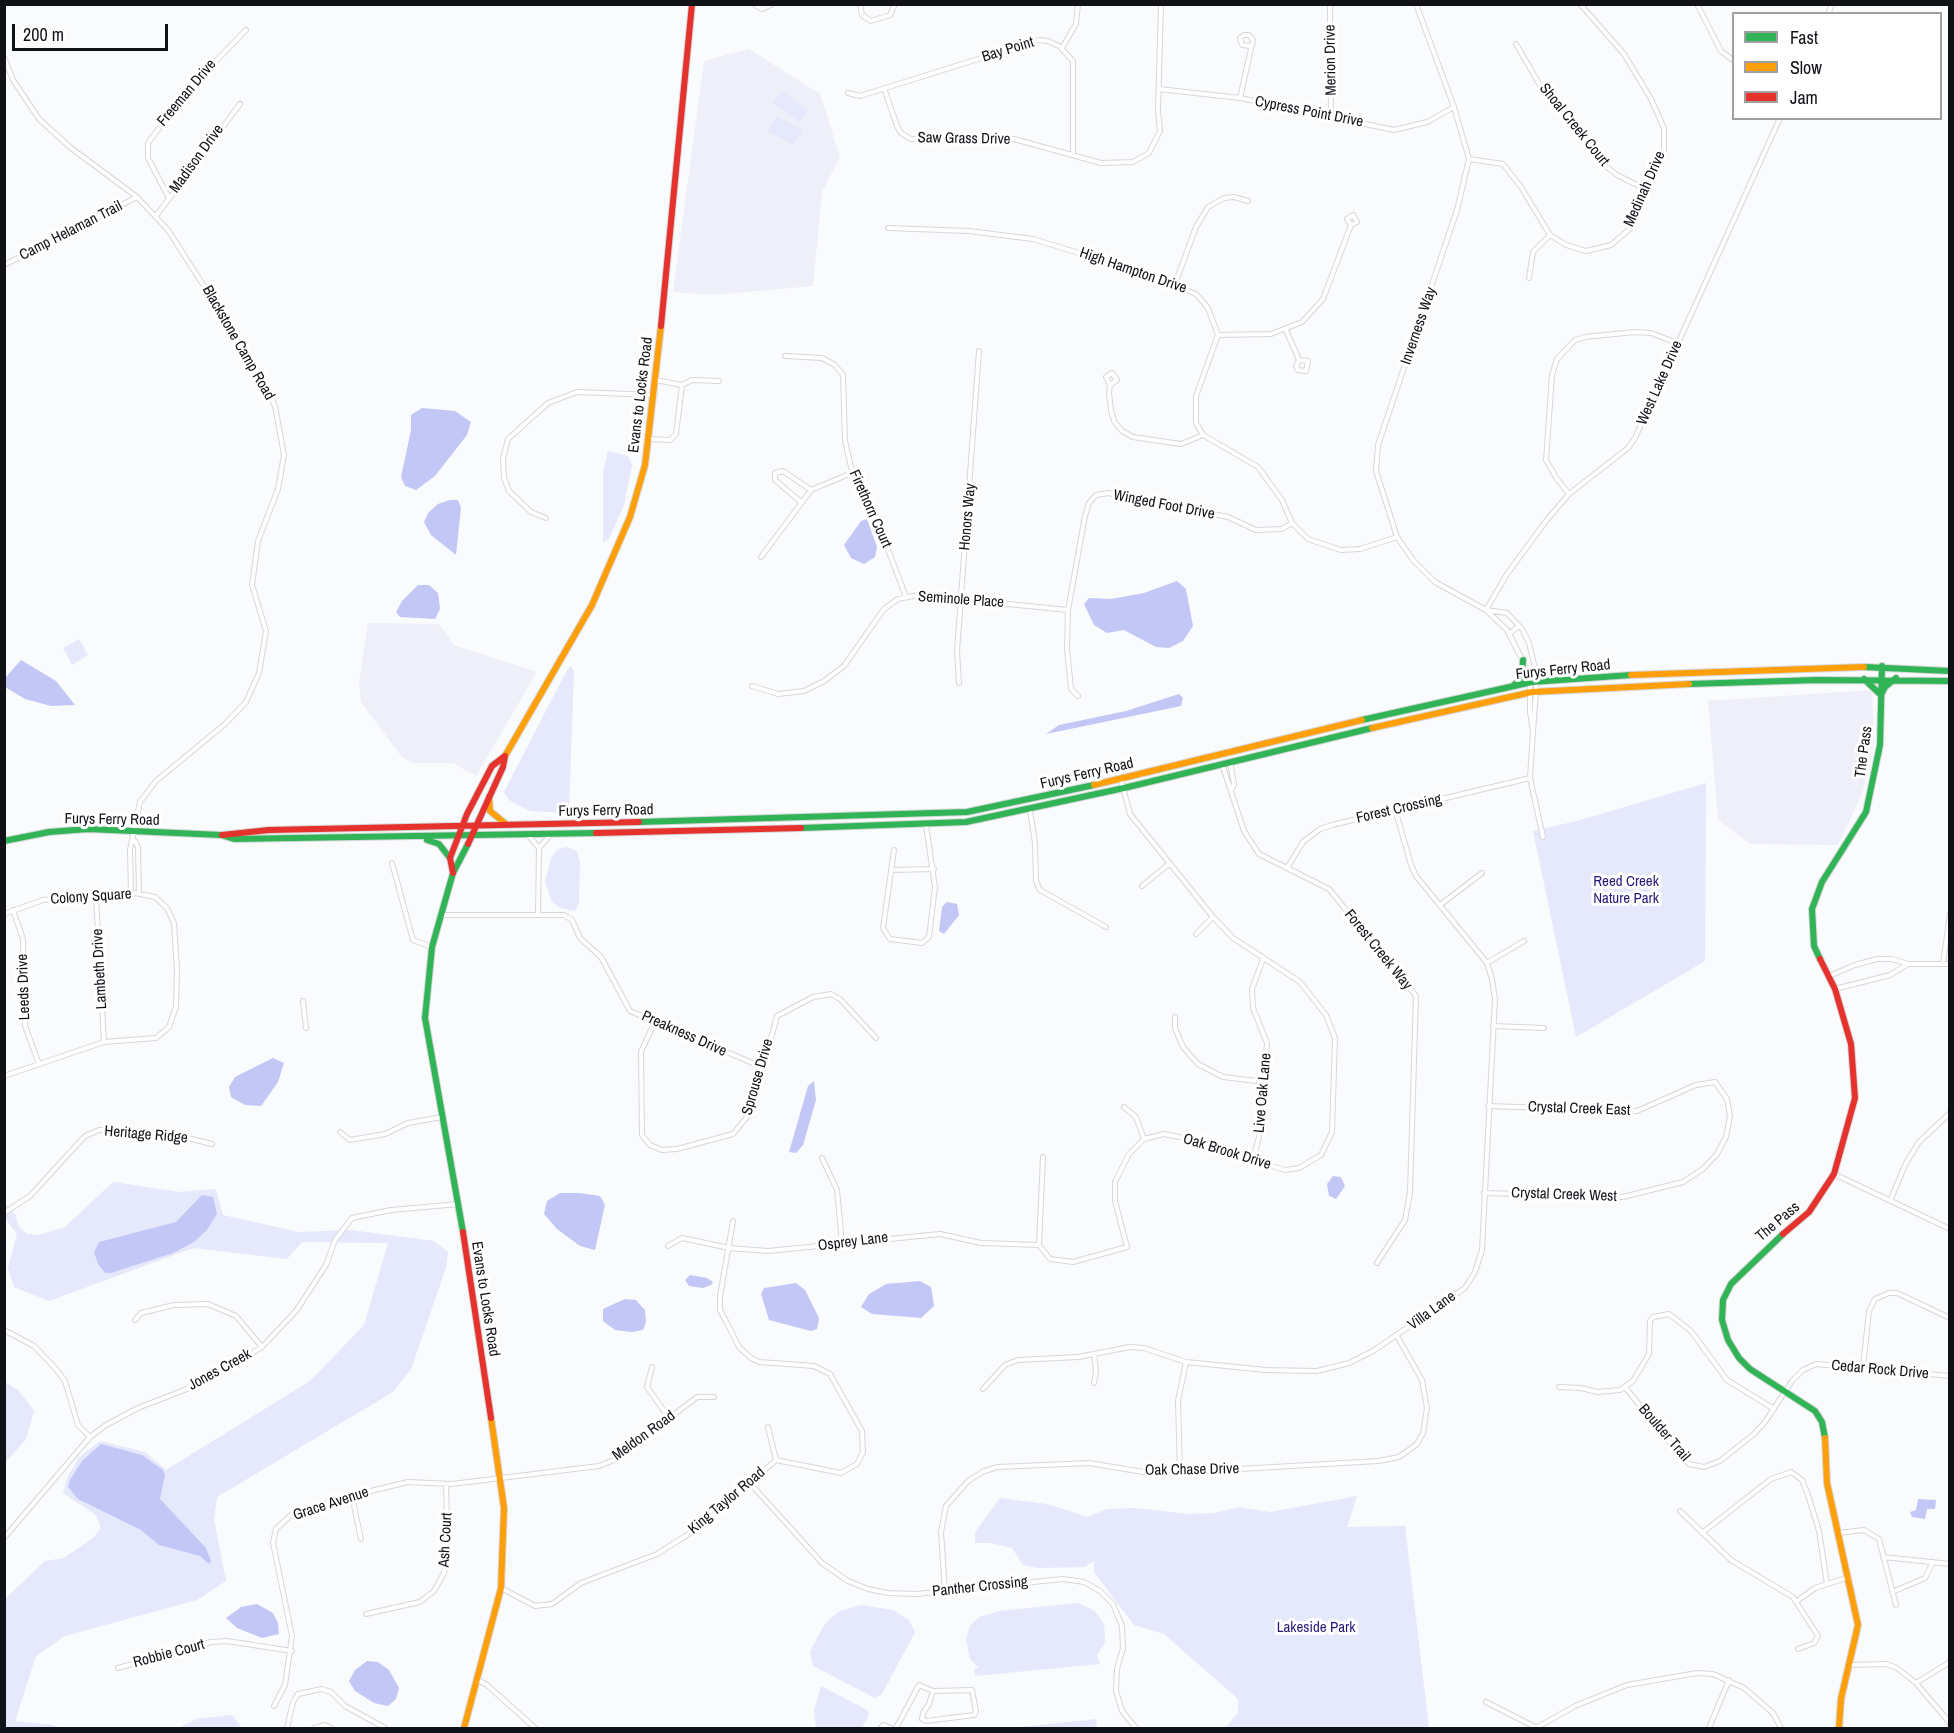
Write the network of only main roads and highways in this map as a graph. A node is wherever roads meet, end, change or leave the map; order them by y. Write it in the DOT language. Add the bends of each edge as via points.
graph roads {
  1 [pos="692,4"];
  2 [pos="1523,660"];
  3 [pos="1882,666"];
  4 [pos="1950,671"];
  5 [pos="1706,673"];
  6 [pos="1880,678"];
  7 [pos="1896,678"];
  8 [pos="1864,679"];
  9 [pos="1950,681"];
  10 [pos="1706,683"];
  11 [pos="1512,686"];
  12 [pos="1881,695"];
  13 [pos="505,756"];
  14 [pos="489,792"];
  15 [pos="506,824"];
  16 [pos="463,825"];
  17 [pos="475,825"];
  18 [pos="221,836"];
  19 [pos="471,836"];
  20 [pos="418,837"];
  21 [pos="458,837"];
  22 [pos="4,841"];
  23 [pos="450,858"];
  24 [pos="453,873"];
  25 [pos="464,1728"];
  26 [pos="1839,1728"];
  1 -- 13 [label="main road, Evans to Locks Road" via="657,380 645,465 630,517 592,605"];
  2 -- 11 [label="main road" via="1522,677"];
  3 -- 4 [label="main road, Furys Ferry Road"];
  3 -- 5 [label="main road, Furys Ferry Road"];
  3 -- 6 [label="main road, The Pass"];
  5 -- 10 [label="main road"];
  5 -- 11 [label="main road, Furys Ferry Road"];
  6 -- 7 [label="main road, Furys Ferry Road"];
  6 -- 8 [label="main road, Furys Ferry Road"];
  6 -- 12 [label="main road, The Pass"];
  7 -- 9 [label="main road, Furys Ferry Road"];
  7 -- 12 [label="main road"];
  8 -- 10 [label="main road, Furys Ferry Road"];
  8 -- 12 [label="main road"];
  10 -- 19 [label="main road, Furys Ferry Road" via="1533,693 966,822"];
  11 -- 15 [label="main road, Furys Ferry Road" via="967,812"];
  12 -- 26 [label="main road, The Pass" via="1880,745 1866,812 1822,882 1812,909 1814,946 1835,989 1851,1044 1855,1098 1834,1174 1809,1212 1762,1251 1731,1284 1723,1300 1722,1320 1728,1340 1750,1370 1815,1411 1822,1422 1827,1444 1827,1484 1858,1625 1841,1699"];
  13 -- 14 [label="main road, Evans to Locks Road"];
  13 -- 16 [label="main road, Evans to Locks Road" via="492,766"];
  14 -- 15 [label="main road" via="490,811"];
  14 -- 17 [label="main road, Evans to Locks Road"];
  15 -- 17 [label="main road, Furys Ferry Road"];
  16 -- 17 [label="main road, Furys Ferry Road"];
  16 -- 18 [label="main road, Furys Ferry Road" via="236,831"];
  16 -- 21 [label="main road, Evans to Locks Road"];
  17 -- 19 [label="main road, Evans to Locks Road"];
  18 -- 20 [label="main road, Furys Ferry Road"];
  18 -- 22 [label="main road, Furys Ferry Road" via="88,829"];
  19 -- 21 [label="main road, Furys Ferry Road"];
  19 -- 24 [label="main road, Evans to Locks Road"];
  20 -- 21 [label="main road, Furys Ferry Road"];
  20 -- 23 [label="main road" via="439,844"];
  21 -- 23 [label="main road, Evans to Locks Road"];
  23 -- 24 [label="main road, Evans to Locks Road"];
  24 -- 25 [label="main road, Evans to Locks Road" via="432,947 425,1018 459,1204 504,1508 501,1588"];
}
